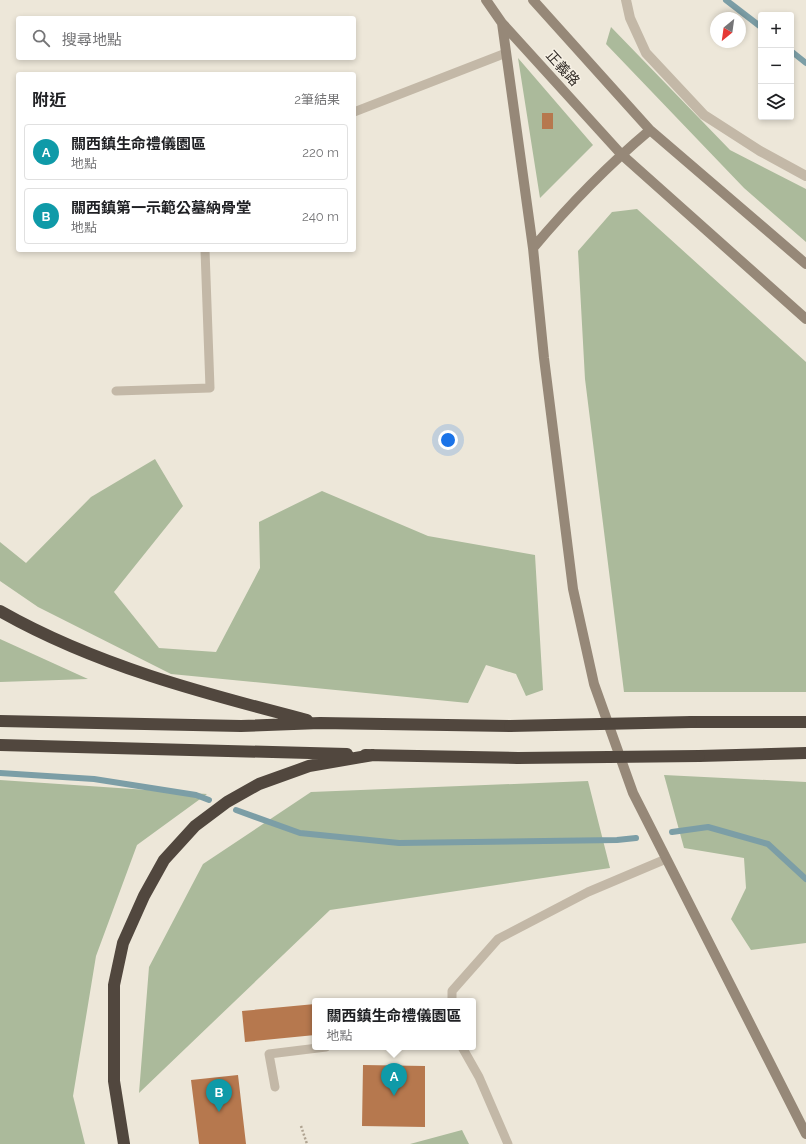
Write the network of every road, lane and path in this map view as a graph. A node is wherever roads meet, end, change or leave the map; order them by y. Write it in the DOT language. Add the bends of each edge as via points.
graph roads {
  1 [pos="486,0"];
  2 [pos="533,0"];
  3 [pos="626,0"];
  4 [pos="502,23"];
  5 [pos="506,53"];
  6 [pos="356,111"];
  7 [pos="650,130"];
  8 [pos="622,154"];
  9 [pos="806,176"];
  10 [pos="533,248"];
  11 [pos="205,252"];
  12 [pos="806,264"];
  13 [pos="806,319"];
  14 [pos="116,391"];
  15 [pos="0,611"];
  16 [pos="0,721"];
  17 [pos="806,722"];
  18 [pos="320,723"];
  19 [pos="0,745"];
  20 [pos="806,753"];
  21 [pos="373,755"];
  22 [pos="666,859"];
  23 [pos="452,998"];
  24 [pos="312,1049"];
  25 [pos="464,1050"];
  26 [pos="275,1087"];
  27 [pos="301,1126"];
  28 [pos="806,1134"];
  29 [pos="124,1144"];
  30 [pos="306,1144"];
  31 [pos="508,1144"];
  1 -- 4 [label="street, 正義路"];
  2 -- 7 [label="street, 正義路"];
  3 -- 9 [label="street" via="630,18 646,53 704,115 760,151"];
  4 -- 5 [label="street"];
  4 -- 8 [label="street, 正義路"];
  5 -- 6 [label="lane"];
  5 -- 10 [label="street"];
  7 -- 8 [label="street"];
  7 -- 12 [label="street, 正義路"];
  8 -- 10 [label="street" via="574,200"];
  8 -- 13 [label="street, 正義路"];
  10 -- 22 [label="street" via="573,589 594,684 633,793"];
  11 -- 14 [label="lane" via="210,388"];
  15 -- 18 [label="highway" via="32,630 197,692"];
  16 -- 18 [label="highway" via="241,726"];
  17 -- 18 [label="highway, bridge" via="510,726"];
  19 -- 21 [label="highway"];
  20 -- 21 [label="highway, bridge" via="518,758"];
  21 -- 29 [label="highway" via="309,766 259,784 227,802 195,826 164,860 123,943 114,985 114,1081"];
  22 -- 23 [label="lane" via="588,892 498,939 452,991"];
  22 -- 28 [label="street"];
  24 -- 26 [label="lane" via="269,1054"];
  25 -- 31 [label="lane" via="479,1077"];
  27 -- 30 [label="path"];
}
